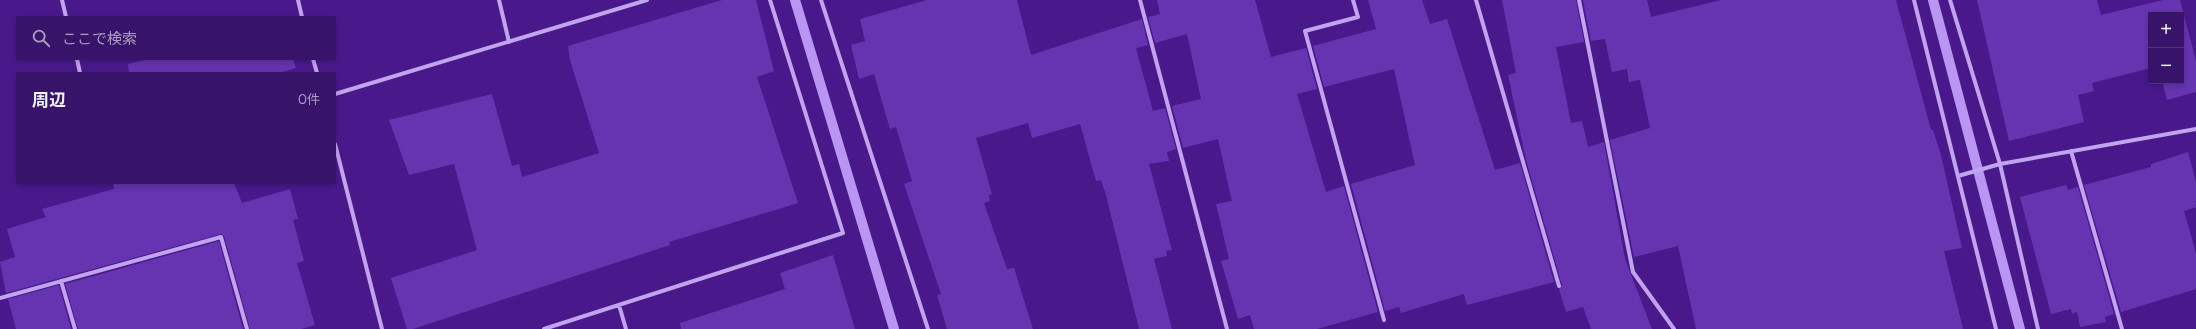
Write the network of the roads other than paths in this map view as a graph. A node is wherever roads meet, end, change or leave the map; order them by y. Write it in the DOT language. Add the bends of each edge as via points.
graph roads {
  1 [pos="62,0"];
  2 [pos="298,0"];
  3 [pos="499,0"];
  4 [pos="647,0"];
  5 [pos="770,0"];
  6 [pos="821,0"];
  7 [pos="1140,0"];
  8 [pos="1353,0"];
  9 [pos="1476,0"];
  10 [pos="1579,0"];
  11 [pos="1914,0"];
  12 [pos="1950,0"];
  13 [pos="66,16"];
  14 [pos="302,16"];
  15 [pos="509,42"];
  16 [pos="77,60"];
  17 [pos="313,60"];
  18 [pos="80,72"];
  19 [pos="317,72"];
  20 [pos="336,94"];
  21 [pos="2196,129"];
  22 [pos="336,148"];
  23 [pos="2071,151"];
  24 [pos="2000,164"];
  25 [pos="1958,176"];
  26 [pos="61,281"];
  27 [pos="1559,286"];
  28 [pos="0,298"];
  29 [pos="619,305"];
  30 [pos="1384,320"];
  31 [pos="75,329"];
  32 [pos="247,329"];
  33 [pos="382,329"];
  34 [pos="544,329"];
  35 [pos="626,329"];
  36 [pos="928,329"];
  37 [pos="1228,329"];
  38 [pos="1674,329"];
  39 [pos="1996,329"];
  40 [pos="2038,329"];
  41 [pos="2122,329"];
  1 -- 13 [label="street"];
  2 -- 14 [label="street"];
  3 -- 15 [label="street"];
  4 -- 15 [label="street"];
  5 -- 29 [label="street" via="843,233"];
  6 -- 36 [label="street"];
  7 -- 37 [label="street"];
  8 -- 30 [label="street" via="1358,17 1305,31"];
  9 -- 27 [label="street"];
  10 -- 38 [label="street" via="1633,272"];
  11 -- 25 [label="street"];
  12 -- 24 [label="street"];
  15 -- 20 [label="street"];
  16 -- 18 [label="street"];
  17 -- 19 [label="street"];
  21 -- 23 [label="street"];
  22 -- 33 [label="street"];
  23 -- 24 [label="street"];
  23 -- 41 [label="street"];
  24 -- 25 [label="street"];
  24 -- 40 [label="street"];
  25 -- 39 [label="street"];
  26 -- 28 [label="street"];
  26 -- 31 [label="street"];
  26 -- 32 [label="street" via="221,237"];
  29 -- 34 [label="street"];
  29 -- 35 [label="street"];
}
